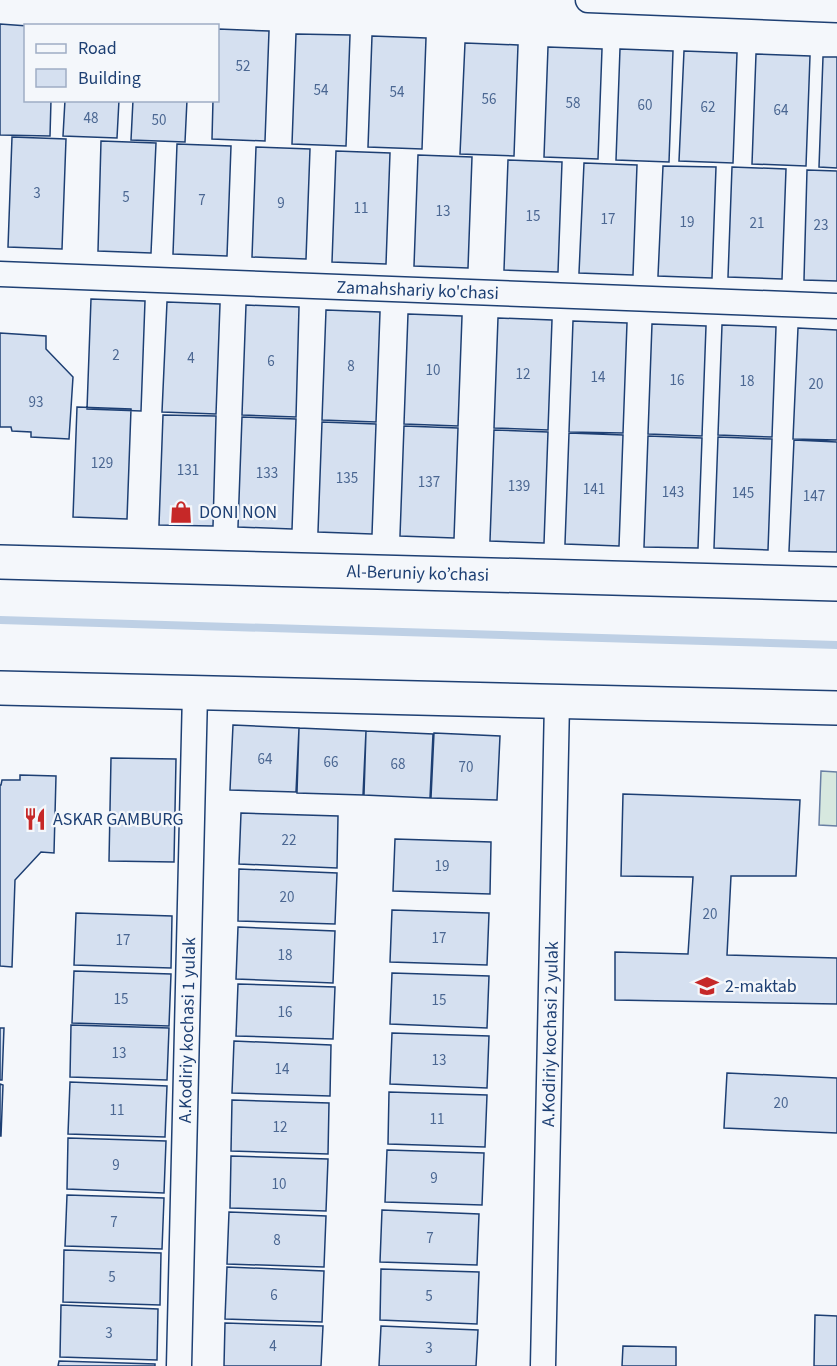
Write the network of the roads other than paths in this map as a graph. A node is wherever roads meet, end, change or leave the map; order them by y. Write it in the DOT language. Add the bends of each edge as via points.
graph roads {
  1 [pos="588,0"];
  2 [pos="837,10"];
  3 [pos="0,274"];
  4 [pos="837,306"];
  5 [pos="0,562"];
  6 [pos="837,584"];
  7 [pos="0,688"];
  8 [pos="195,693"];
  9 [pos="557,702"];
  10 [pos="837,708"];
  11 [pos="179,1366"];
  12 [pos="543,1366"];
  1 -- 2 [label="street"];
  3 -- 4 [label="street, Zamahshariy ko'chasi"];
  5 -- 6 [label="main road, Al-Beruniy ko’chasi"];
  7 -- 8 [label="main road"];
  8 -- 9 [label="main road"];
  8 -- 11 [label="street, A.Kodiriy kochasi 1 yulak"];
  9 -- 10 [label="main road"];
  9 -- 12 [label="street, A.Kodiriy kochasi 2 yulak"];
}
